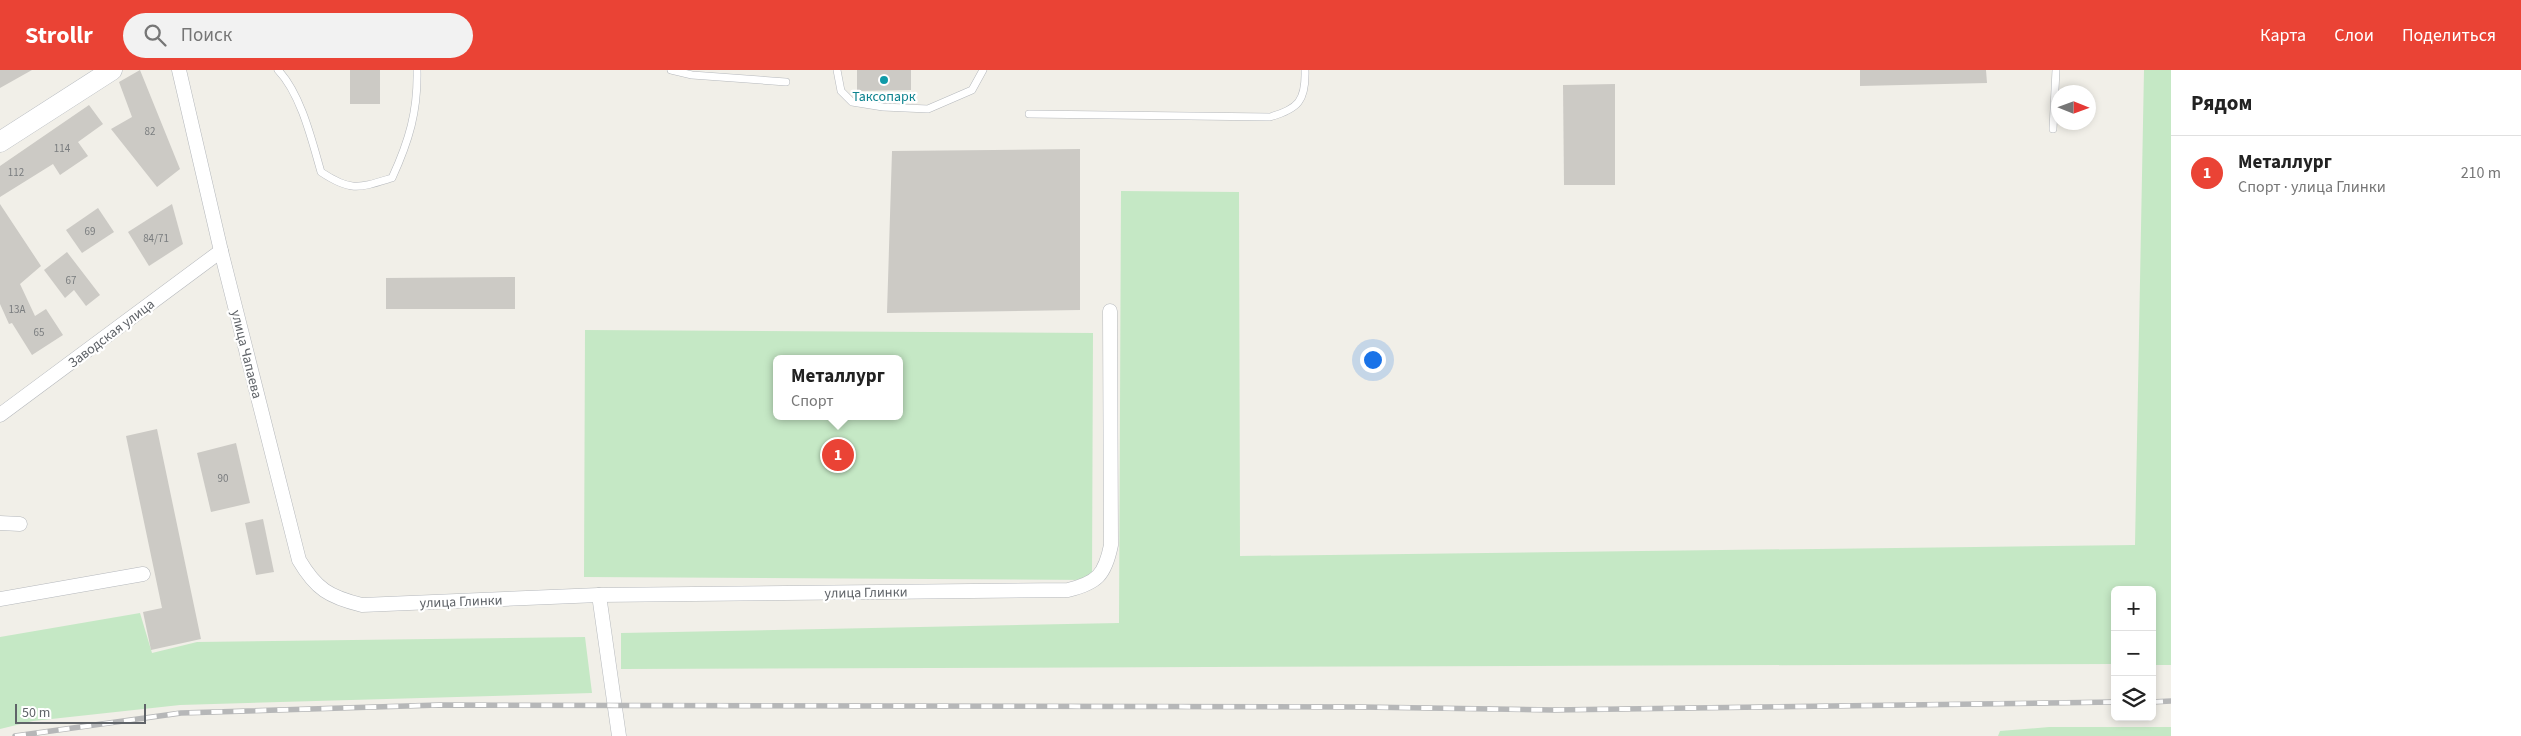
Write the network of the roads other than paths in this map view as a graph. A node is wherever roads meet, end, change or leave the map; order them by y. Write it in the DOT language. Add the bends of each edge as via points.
graph roads {
  1 [pos="112,70"];
  2 [pos="179,70"];
  3 [pos="278,70"];
  4 [pos="417,70"];
  5 [pos="671,70"];
  6 [pos="837,70"];
  7 [pos="983,70"];
  8 [pos="1305,70"];
  9 [pos="2056,70"];
  10 [pos="786,82"];
  11 [pos="2055,85"];
  12 [pos="1029,114"];
  13 [pos="0,142"];
  14 [pos="221,251"];
  15 [pos="1110,311"];
  16 [pos="0,415"];
  17 [pos="0,523"];
  18 [pos="20,524"];
  19 [pos="143,574"];
  20 [pos="599,596"];
  21 [pos="0,599"];
  22 [pos="362,605"];
  23 [pos="619,736"];
  1 -- 13 [label="main road"];
  2 -- 14 [label="street, улица Чапаева"];
  3 -- 4 [label="lane" via="286,78 309,130 321,172 339,184 360,188 392,178 408,144 418,98"];
  5 -- 10 [label="lane" via="692,75"];
  6 -- 7 [label="lane" via="841,91 852,102 928,109 972,90"];
  8 -- 12 [label="lane" via="1300,100 1290,111 1270,117"];
  9 -- 11 [label="lane"];
  14 -- 16 [label="street, Заводская улица"];
  14 -- 22 [label="street, улица Чапаева" via="299,560 319,587 336,599"];
  15 -- 20 [label="street, улица Глинки" via="1111,545 1108,562 1088,585 1068,590"];
  17 -- 18 [label="street"];
  19 -- 21 [label="street"];
  20 -- 22 [label="street, улица Глинки"];
  20 -- 23 [label="street"];
}
